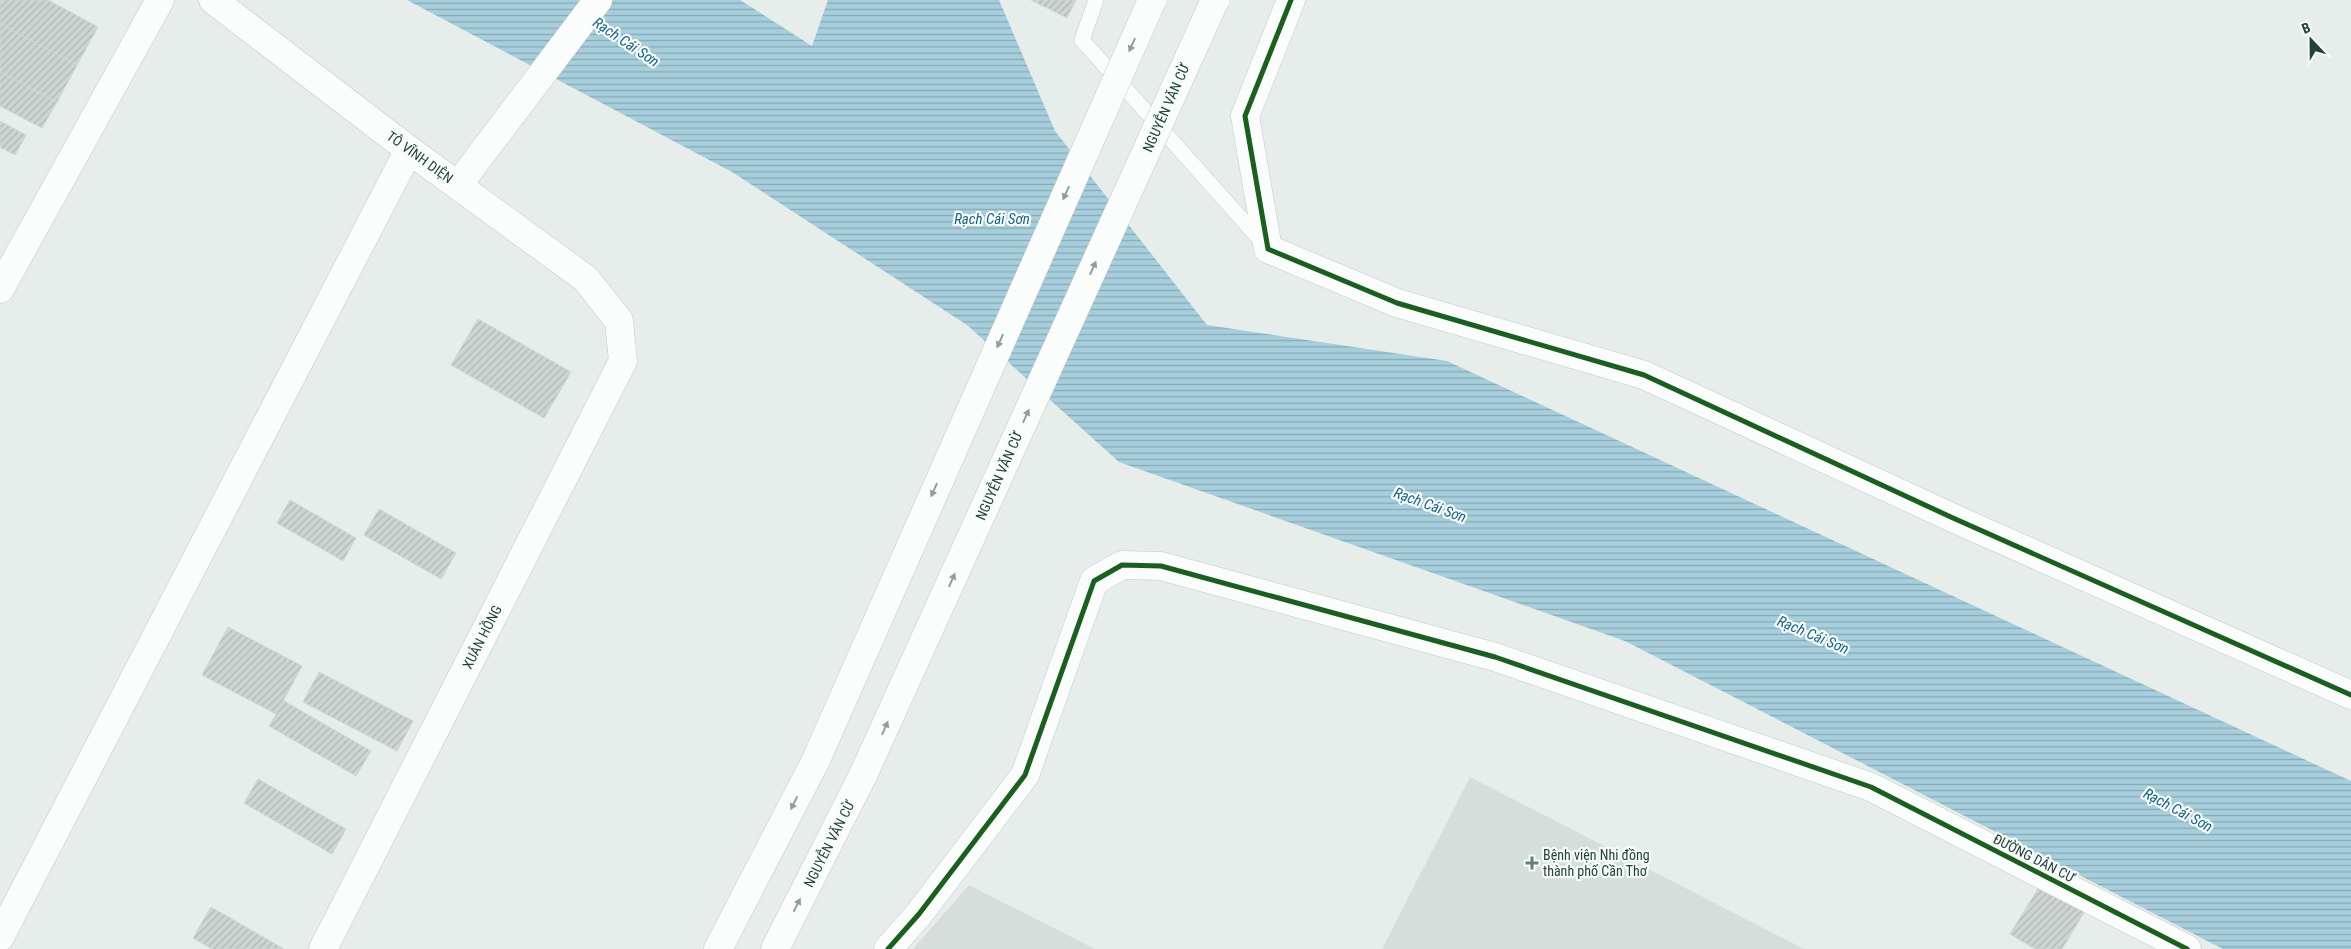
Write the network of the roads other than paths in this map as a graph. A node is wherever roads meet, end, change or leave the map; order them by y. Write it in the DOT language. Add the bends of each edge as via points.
graph roads {
  1 [pos="160,0"];
  2 [pos="213,0"];
  3 [pos="598,0"];
  4 [pos="1096,0"];
  5 [pos="1152,0"];
  6 [pos="1215,0"];
  7 [pos="1291,0"];
  8 [pos="409,150"];
  9 [pos="458,185"];
  10 [pos="1268,249"];
  11 [pos="0,289"];
  12 [pos="619,321"];
  13 [pos="2351,695"];
  14 [pos="0,937"];
  15 [pos="323,949"];
  16 [pos="718,949"];
  17 [pos="775,949"];
  18 [pos="888,949"];
  19 [pos="2187,949"];
  1 -- 11 [label="street"];
  2 -- 8 [label="street, TÔ VĨNH DIỆN"];
  3 -- 9 [label="street"];
  4 -- 10 [label="lane" via="1082,40"];
  5 -- 16 [label="street, one-way, bridge" via="816,760"];
  17 -- 6 [label="street, NGUYỄN VĂN CỪ, one-way, bridge" via="864,773"];
  7 -- 10 [label="street" via="1244,116"];
  8 -- 9 [label="street, TÔ VĨNH DIỆN"];
  8 -- 14 [label="street"];
  9 -- 12 [label="street, TÔ VĨNH DIỆN" via="586,279"];
  10 -- 13 [label="street" via="1397,303 1644,375 1953,518"];
  12 -- 15 [label="street, XUÂN HỒNG" via="623,361"];
  18 -- 19 [label="street, ĐƯỜNG DÂN CƯ" via="919,914 1024,775 1094,581 1122,565 1161,566 1495,657 1871,787"];
}
